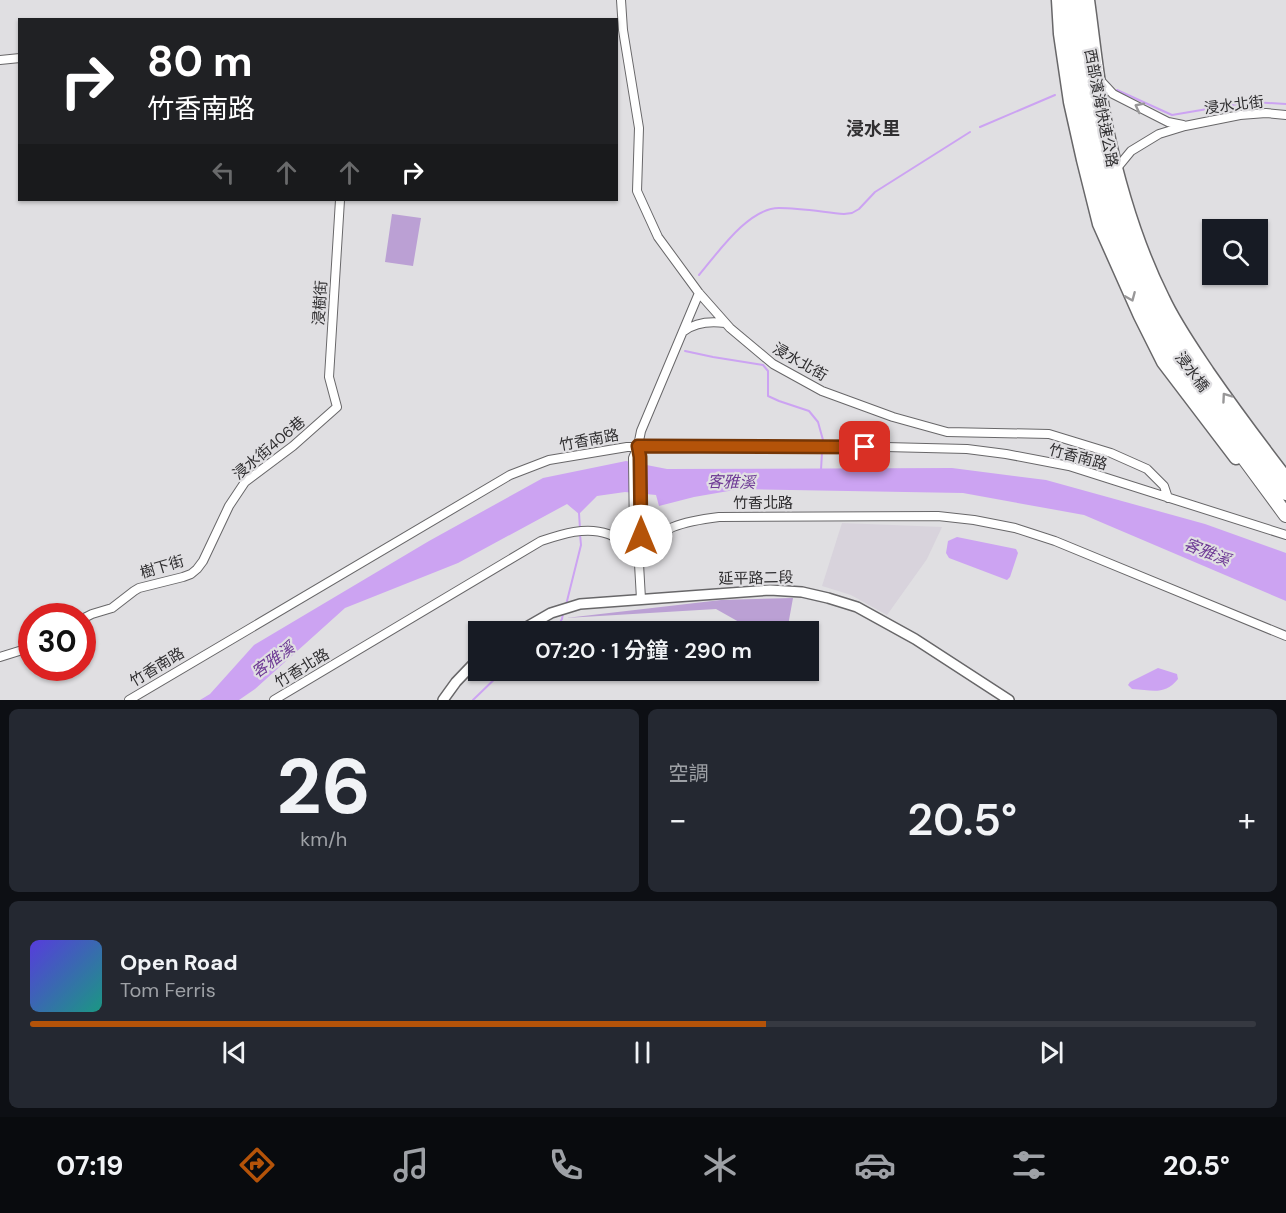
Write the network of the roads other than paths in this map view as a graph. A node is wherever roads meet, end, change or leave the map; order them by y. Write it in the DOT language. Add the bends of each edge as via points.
graph roads {
  1 [pos="621,0"];
  2 [pos="1058,0"];
  3 [pos="1068,0"];
  4 [pos="1079,0"];
  5 [pos="1088,0"];
  6 [pos="620,30"];
  7 [pos="18,58"];
  8 [pos="0,60"];
  9 [pos="1099,79"];
  10 [pos="1286,115"];
  11 [pos="1185,126"];
  12 [pos="1117,168"];
  13 [pos="340,201"];
  14 [pos="1115,219"];
  15 [pos="699,293"];
  16 [pos="724,322"];
  17 [pos="683,332"];
  18 [pos="337,407"];
  19 [pos="638,446"];
  20 [pos="1286,478"];
  21 [pos="1286,493"];
  22 [pos="1168,498"];
  23 [pos="225,514"];
  24 [pos="1286,515"];
  25 [pos="1286,523"];
  26 [pos="1286,535"];
  27 [pos="638,546"];
  28 [pos="641,599"];
  29 [pos="96,613"];
  30 [pos="537,621"];
  31 [pos="1286,636"];
  32 [pos="18,651"];
  33 [pos="0,657"];
  34 [pos="468,669"];
  35 [pos="129,700"];
  36 [pos="274,700"];
  37 [pos="443,700"];
  38 [pos="1009,700"];
  1 -- 6 [label="street, 浸水北街"];
  2 -- 14 [label="main road" via="1070,102"];
  3 -- 14 [label="highway, 西部濱海快速公路" via="1074,69 1089,148"];
  4 -- 14 [label="highway, 西部濱海快速公路" via="1084,65"];
  5 -- 9 [label="main road"];
  6 -- 15 [label="street, 浸水北街" via="639,128 637,191 658,237"];
  7 -- 8 [label="street"];
  11 -- 9 [label="street, 浸水北街, one-way" via="1168,122 1113,93"];
  9 -- 12 [label="main road"];
  10 -- 11 [label="street, 浸水北街" via="1240,115"];
  11 -- 12 [label="street, 浸水北街" via="1159,134 1131,151"];
  12 -- 14 [label="main road"];
  13 -- 18 [label="street, 浸樹街" via="329,377"];
  20 -- 14 [label="main road, 浸水橋, one-way" via="1189,344 1163,299 1144,254"];
  14 -- 21 [label="highway, 浸水橋" via="1182,351"];
  14 -- 24 [label="highway, 浸水橋" via="1129,267 1173,357"];
  14 -- 25 [label="main road, 浸水橋, one-way" via="1140,316 1163,363"];
  15 -- 16 [label="street, 浸水北街"];
  15 -- 17 [label="street"];
  16 -- 17 [label="street" via="701,323"];
  16 -- 22 [label="street, 浸水北街" via="773,364 822,391 947,432 1057,436 1147,469 1164,486"];
  17 -- 19 [label="street"];
  18 -- 23 [label="street, 浸水街406巷" via="245,482"];
  19 -- 22 [label="street, 竹香南路" via="966,449 1069,466"];
  19 -- 27 [label="street"];
  19 -- 35 [label="street, 竹香南路" via="549,460 510,475"];
  22 -- 26 [label="street, 竹香南路"];
  23 -- 29 [label="street, 樹下街" via="203,561 191,574 139,588 112,608"];
  27 -- 28 [label="street"];
  27 -- 31 [label="street, 竹香北路" via="672,527 718,517 938,516 974,520 1055,541"];
  27 -- 36 [label="street, 竹香北路" via="626,545 606,533 589,531 541,541"];
  28 -- 30 [label="street, 延平路二段" via="580,604"];
  28 -- 38 [label="street, 延平路二段" via="770,590 828,598 857,607 915,639"];
  32 -- 33 [label="street"];
  34 -- 37 [label="street"];
}
